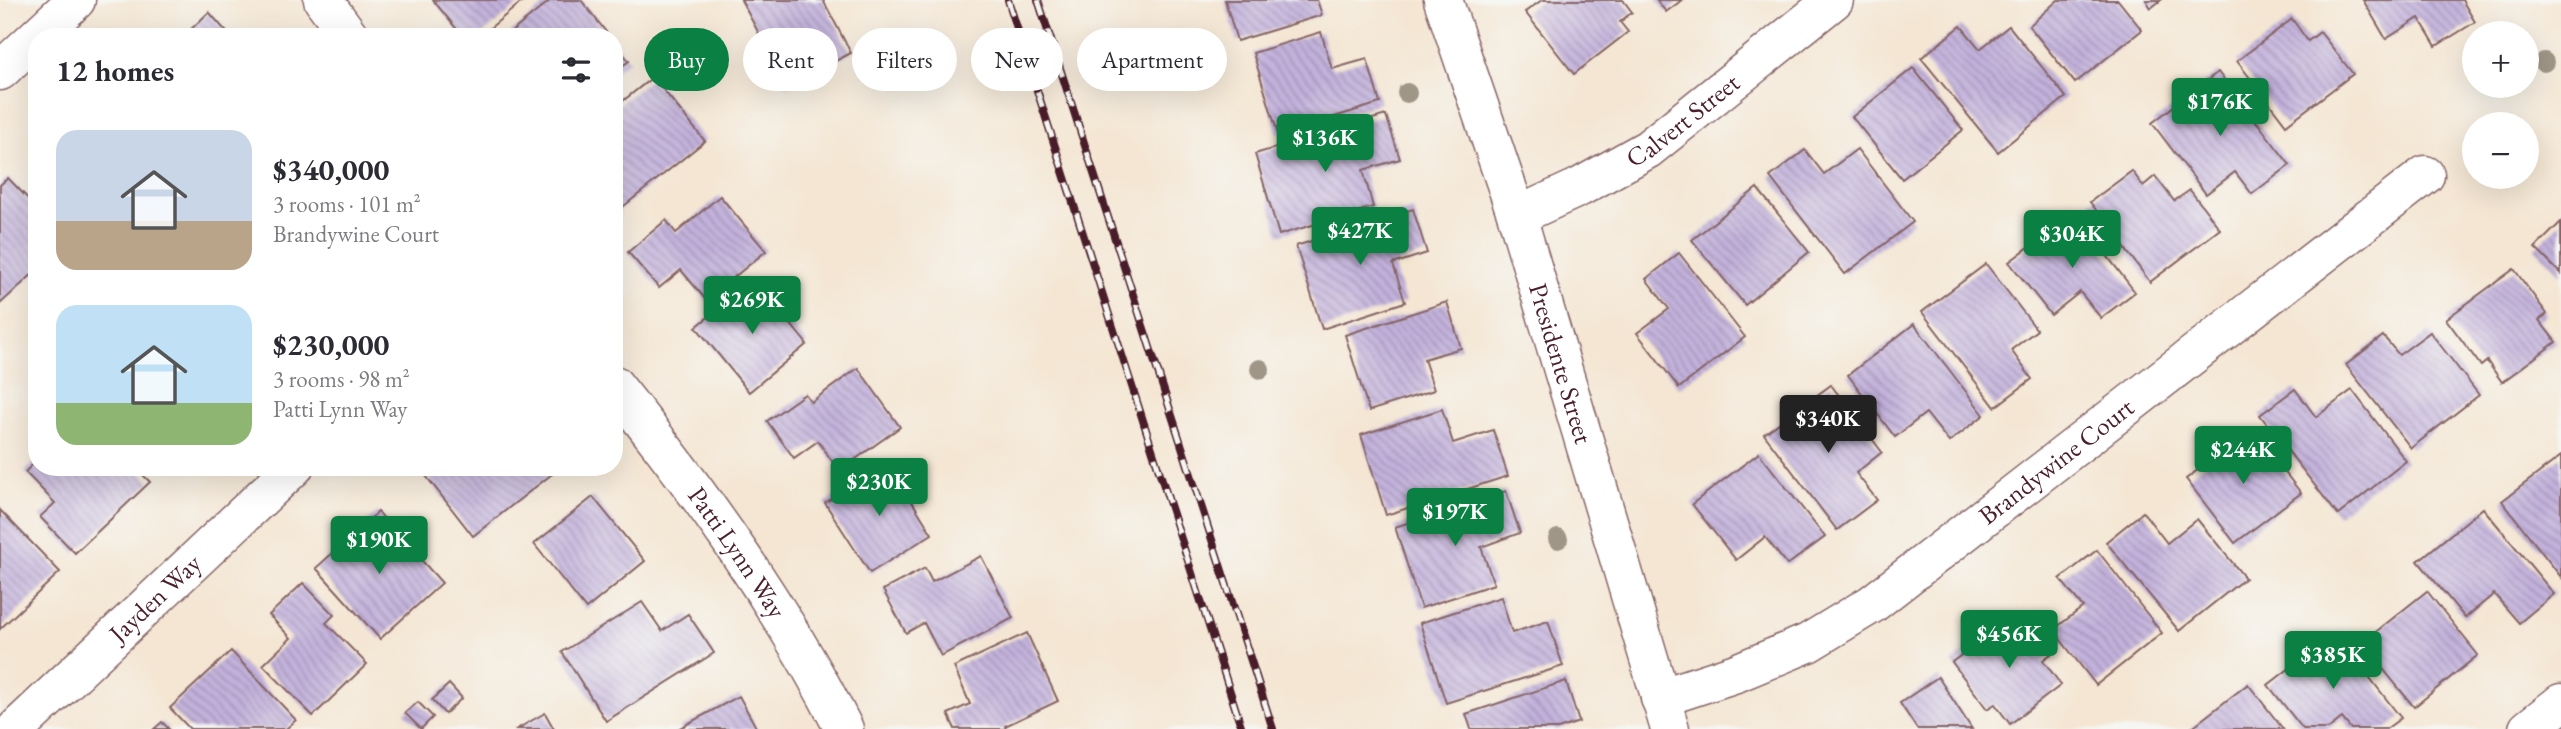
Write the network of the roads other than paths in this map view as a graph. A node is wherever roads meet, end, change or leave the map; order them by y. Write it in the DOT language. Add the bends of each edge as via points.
graph roads {
  1 [pos="76,0"];
  2 [pos="323,0"];
  3 [pos="1443,0"];
  4 [pos="1834,0"];
  5 [pos="46,28"];
  6 [pos="343,28"];
  7 [pos="28,45"];
  8 [pos="0,71"];
  9 [pos="2425,175"];
  10 [pos="1517,216"];
  11 [pos="623,397"];
  12 [pos="284,476"];
  13 [pos="2561,703"];
  14 [pos="1665,713"];
  15 [pos="16,729"];
  16 [pos="844,729"];
  17 [pos="2528,729"];
  1 -- 5 [label="street"];
  2 -- 6 [label="street"];
  3 -- 10 [label="street, Presidente Street"];
  4 -- 10 [label="street, Calvert Street" via="1648,149"];
  7 -- 8 [label="street"];
  9 -- 14 [label="street, Brandywine Court" via="1872,604 1808,643 1736,673"];
  10 -- 14 [label="street, Presidente Street"];
  11 -- 16 [label="street, Patti Lynn Way" via="748,562 816,673"];
  12 -- 15 [label="street, Jayden Way"];
  13 -- 17 [label="street"];
}
